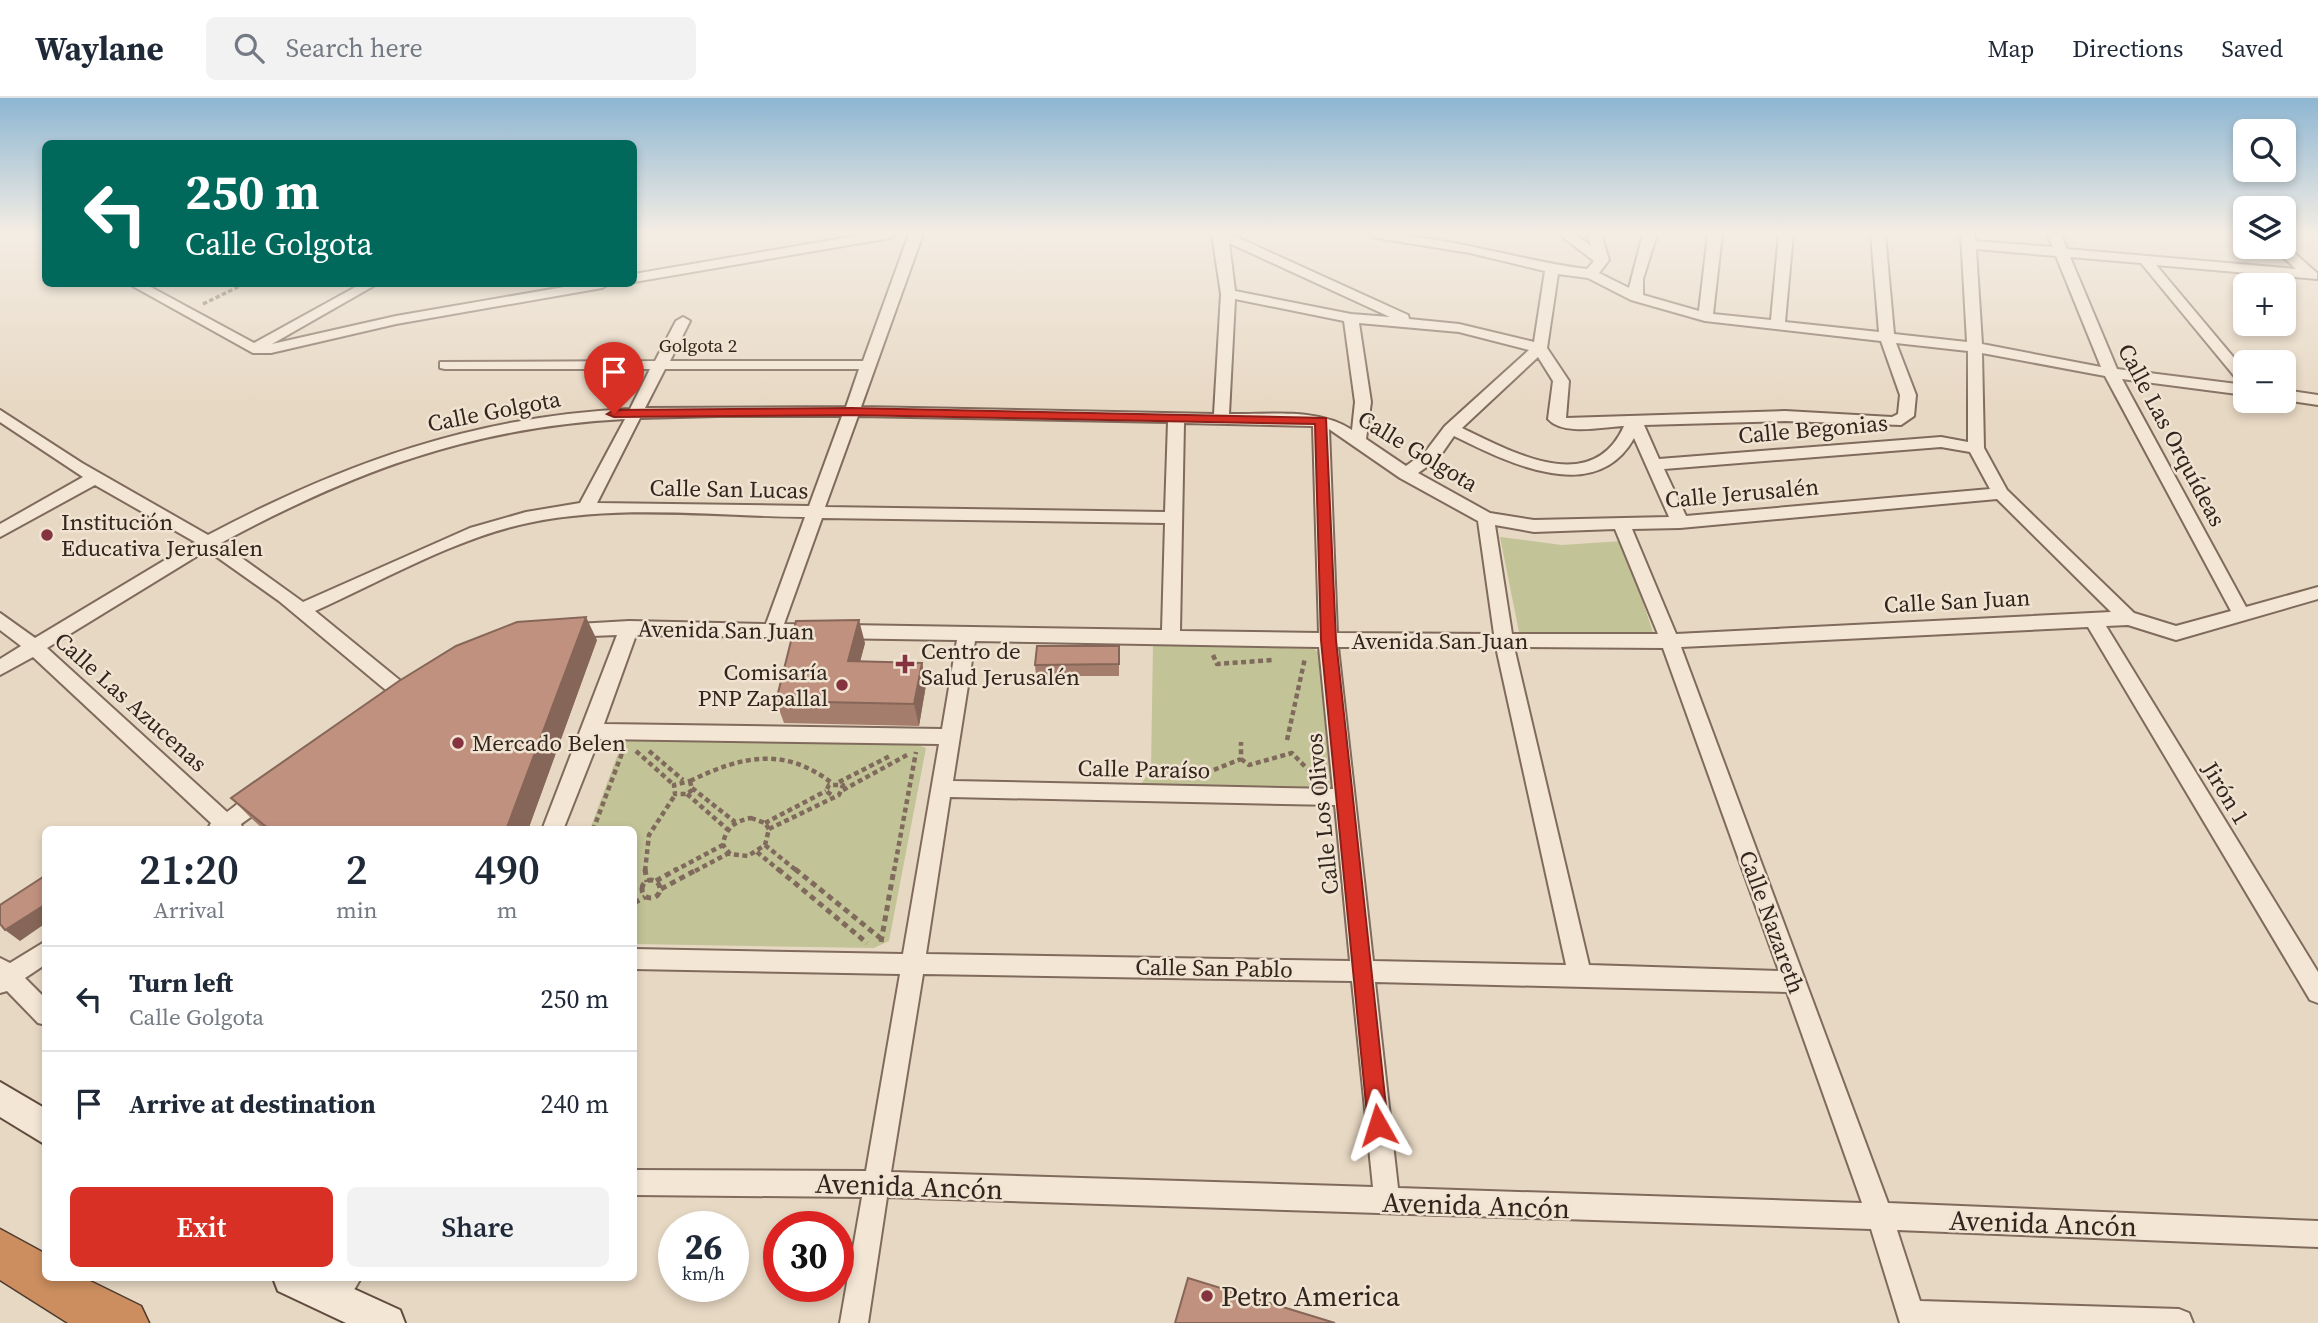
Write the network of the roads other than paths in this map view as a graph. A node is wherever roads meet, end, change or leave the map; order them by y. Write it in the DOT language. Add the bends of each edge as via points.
graph roads {
  1 [pos="149,291"];
  2 [pos="357,291"];
  3 [pos="561,291"];
  4 [pos="895,291"];
  5 [pos="1344,291"];
  6 [pos="1549,291"];
  7 [pos="1626,291"];
  8 [pos="1636,291"];
  9 [pos="1709,291"];
  10 [pos="1781,291"];
  11 [pos="1883,291"];
  12 [pos="1971,291"];
  13 [pos="2078,291"];
  14 [pos="2171,291"];
  15 [pos="1228,294"];
  16 [pos="1636,296"];
  17 [pos="1706,317"];
  18 [pos="1351,318"];
  19 [pos="683,321"];
  20 [pos="1417,325"];
  21 [pos="1778,326"];
  22 [pos="1887,337"];
  23 [pos="1540,348"];
  24 [pos="1975,348"];
  25 [pos="253,349"];
  26 [pos="661,364"];
  27 [pos="445,365"];
  28 [pos="867,365"];
  29 [pos="2233,366"];
  30 [pos="2111,373"];
  31 [pos="2233,388"];
  32 [pos="2296,397"];
  33 [pos="2318,400"];
  34 [pos="636,411"];
  35 [pos="851,411"];
  36 [pos="0,415"];
  37 [pos="1176,419"];
  38 [pos="1221,419"];
  39 [pos="1321,421"];
  40 [pos="1634,421"];
  41 [pos="1451,429"];
  42 [pos="7,430"];
  43 [pos="1358,442"];
  44 [pos="1976,449"];
  45 [pos="1653,465"];
  46 [pos="1406,474"];
  47 [pos="93,479"];
  48 [pos="2001,493"];
  49 [pos="586,508"];
  50 [pos="817,514"];
  51 [pos="1174,517"];
  52 [pos="1486,518"];
  53 [pos="1680,522"];
  54 [pos="1621,524"];
  55 [pos="0,531"];
  56 [pos="208,543"];
  57 [pos="2318,593"];
  58 [pos="303,610"];
  59 [pos="2242,615"];
  60 [pos="2092,618"];
  61 [pos="2128,618"];
  62 [pos="0,620"];
  63 [pos="629,628"];
  64 [pos="547,631"];
  65 [pos="772,631"];
  66 [pos="967,634"];
  67 [pos="1171,637"];
  68 [pos="1670,641"];
  69 [pos="1504,642"];
  70 [pos="34,647"];
  71 [pos="1321,647"];
  72 [pos="0,668"];
  73 [pos="406,697"];
  74 [pos="592,731"];
  75 [pos="950,737"];
  76 [pos="283,783"];
  77 [pos="941,789"];
  78 [pos="1345,797"];
  79 [pos="225,826"];
  80 [pos="227,826"];
  81 [pos="554,826"];
  82 [pos="42,953"];
  83 [pos="637,959"];
  84 [pos="912,963"];
  85 [pos="1362,971"];
  86 [pos="1580,975"];
  87 [pos="3,976"];
  88 [pos="1795,982"];
  89 [pos="2318,993"];
  90 [pos="42,1011"];
  91 [pos="0,1098"];
  92 [pos="42,1126"];
  93 [pos="637,1182"];
  94 [pos="876,1184"];
  95 [pos="1387,1202"];
  96 [pos="1880,1216"];
  97 [pos="2318,1234"];
  98 [pos="0,1253"];
  99 [pos="42,1279"];
  100 [pos="45,1281"];
  101 [pos="306,1281"];
  102 [pos="341,1288"];
  103 [pos="1912,1318"];
  104 [pos="124,1323"];
  105 [pos="387,1323"];
  106 [pos="854,1323"];
  107 [pos="2179,1323"];
  1 -- 25 [label="street"];
  2 -- 25 [label="street"];
  3 -- 25 [label="street"];
  4 -- 28 [label="street"];
  5 -- 20 [label="street"];
  6 -- 23 [label="street"];
  7 -- 16 [label="street"];
  8 -- 16 [label="street"];
  9 -- 17 [label="street"];
  10 -- 21 [label="street"];
  11 -- 22 [label="street"];
  12 -- 24 [label="street"];
  13 -- 30 [label="street, Calle Las Orquídeas"];
  14 -- 29 [label="street"];
  15 -- 18 [label="street"];
  15 -- 38 [label="street"];
  16 -- 17 [label="street"];
  17 -- 21 [label="street"];
  18 -- 20 [label="street"];
  18 -- 43 [label="street" via="1363,402"];
  19 -- 26 [label="street"];
  20 -- 23 [label="street" via="1459,328"];
  21 -- 22 [label="street"];
  22 -- 24 [label="street"];
  22 -- 40 [label="street" via="1908,396 1906,416 1895,422 1785,416"];
  23 -- 40 [label="street" via="1562,381 1556,419 1563,423"];
  23 -- 41 [label="street"];
  24 -- 30 [label="street"];
  24 -- 44 [label="street"];
  26 -- 27 [label="street, Golgota 2"];
  26 -- 28 [label="street, Golgota 2"];
  26 -- 34 [label="street"];
  28 -- 35 [label="street"];
  30 -- 31 [label="street"];
  30 -- 59 [label="street, Calle Las Orquídeas"];
  32 -- 33 [label="street"];
  34 -- 35 [label="street, Calle Golgota"];
  34 -- 49 [label="street"];
  34 -- 56 [label="street, Calle Golgota" via="522,424 430,445 307,491"];
  35 -- 37 [label="street, Calle Golgota"];
  35 -- 50 [label="street"];
  36 -- 42 [label="street"];
  37 -- 38 [label="street, Calle Golgota"];
  37 -- 51 [label="street"];
  38 -- 39 [label="street, Calle Golgota"];
  39 -- 43 [label="street, Calle Golgota"];
  39 -- 71 [label="street, Calle Los Olivos"];
  40 -- 41 [label="street" via="1622,445 1579,471 1527,463"];
  40 -- 45 [label="street"];
  41 -- 46 [label="street" via="1432,455"];
  42 -- 47 [label="street"];
  43 -- 46 [label="street, Calle Golgota"];
  44 -- 45 [label="street, Calle Begonias" via="1941,442"];
  44 -- 48 [label="street"];
  45 -- 53 [label="street"];
  46 -- 52 [label="street, Calle Golgota"];
  47 -- 55 [label="street"];
  47 -- 56 [label="street"];
  48 -- 53 [label="street, Calle Jerusalén"];
  48 -- 61 [label="street"];
  49 -- 50 [label="street, Calle San Lucas"];
  49 -- 58 [label="street, Calle San Lucas" via="476,531"];
  50 -- 51 [label="street, Calle San Lucas"];
  50 -- 65 [label="street"];
  51 -- 67 [label="street"];
  52 -- 54 [label="street, Calle Jerusalén" via="1534,526"];
  52 -- 69 [label="street"];
  53 -- 54 [label="street, Calle Jerusalén"];
  54 -- 68 [label="street, Calle Nazareth"];
  56 -- 58 [label="street"];
  56 -- 70 [label="street, Calle Golgota"];
  57 -- 59 [label="street, Calle San Juan"];
  58 -- 73 [label="street"];
  59 -- 61 [label="street, Calle San Juan" via="2176,633"];
  60 -- 61 [label="street, Calle San Juan"];
  60 -- 68 [label="street, Calle San Juan"];
  60 -- 89 [label="street, Jirón 1"];
  62 -- 70 [label="street, Calle Las Azucenas"];
  63 -- 64 [label="street, Avenida San Juan"];
  63 -- 65 [label="street, Avenida San Juan"];
  63 -- 74 [label="street"];
  65 -- 66 [label="street, Avenida San Juan"];
  66 -- 67 [label="street, Avenida San Juan"];
  66 -- 75 [label="street"];
  67 -- 71 [label="street, Avenida San Juan"];
  68 -- 69 [label="street, Avenida San Juan"];
  68 -- 88 [label="street, Calle Nazareth"];
  69 -- 71 [label="street, Avenida San Juan"];
  69 -- 86 [label="street"];
  70 -- 72 [label="street, Calle Golgota"];
  70 -- 79 [label="street, Calle Las Azucenas"];
  71 -- 78 [label="street, Calle Los Olivos"];
  74 -- 75 [label="street"];
  74 -- 81 [label="street"];
  75 -- 77 [label="street"];
  76 -- 80 [label="street"];
  77 -- 78 [label="street, Calle Paraíso"];
  77 -- 84 [label="street"];
  78 -- 85 [label="street, Calle Los Olivos"];
  82 -- 87 [label="street"];
  83 -- 84 [label="street, Calle San Pablo"];
  84 -- 85 [label="street, Calle San Pablo"];
  84 -- 94 [label="street"];
  85 -- 86 [label="street, Calle San Pablo"];
  85 -- 95 [label="street, Calle Los Olivos"];
  86 -- 88 [label="street, Calle San Pablo"];
  87 -- 90 [label="street"];
  88 -- 96 [label="street, Calle Nazareth"];
  91 -- 92 [label="main road"];
  93 -- 94 [label="street, Avenida Ancón"];
  94 -- 95 [label="street, Avenida Ancón"];
  94 -- 106 [label="street"];
  95 -- 96 [label="street, Avenida Ancón"];
  96 -- 97 [label="street, Avenida Ancón"];
  96 -- 103 [label="street, Calle Nazareth"];
  98 -- 99 [label="highway"];
  100 -- 104 [label="highway"];
  101 -- 102 [label="main road"];
  102 -- 105 [label="main road"];
  103 -- 107 [label="street"];
}
